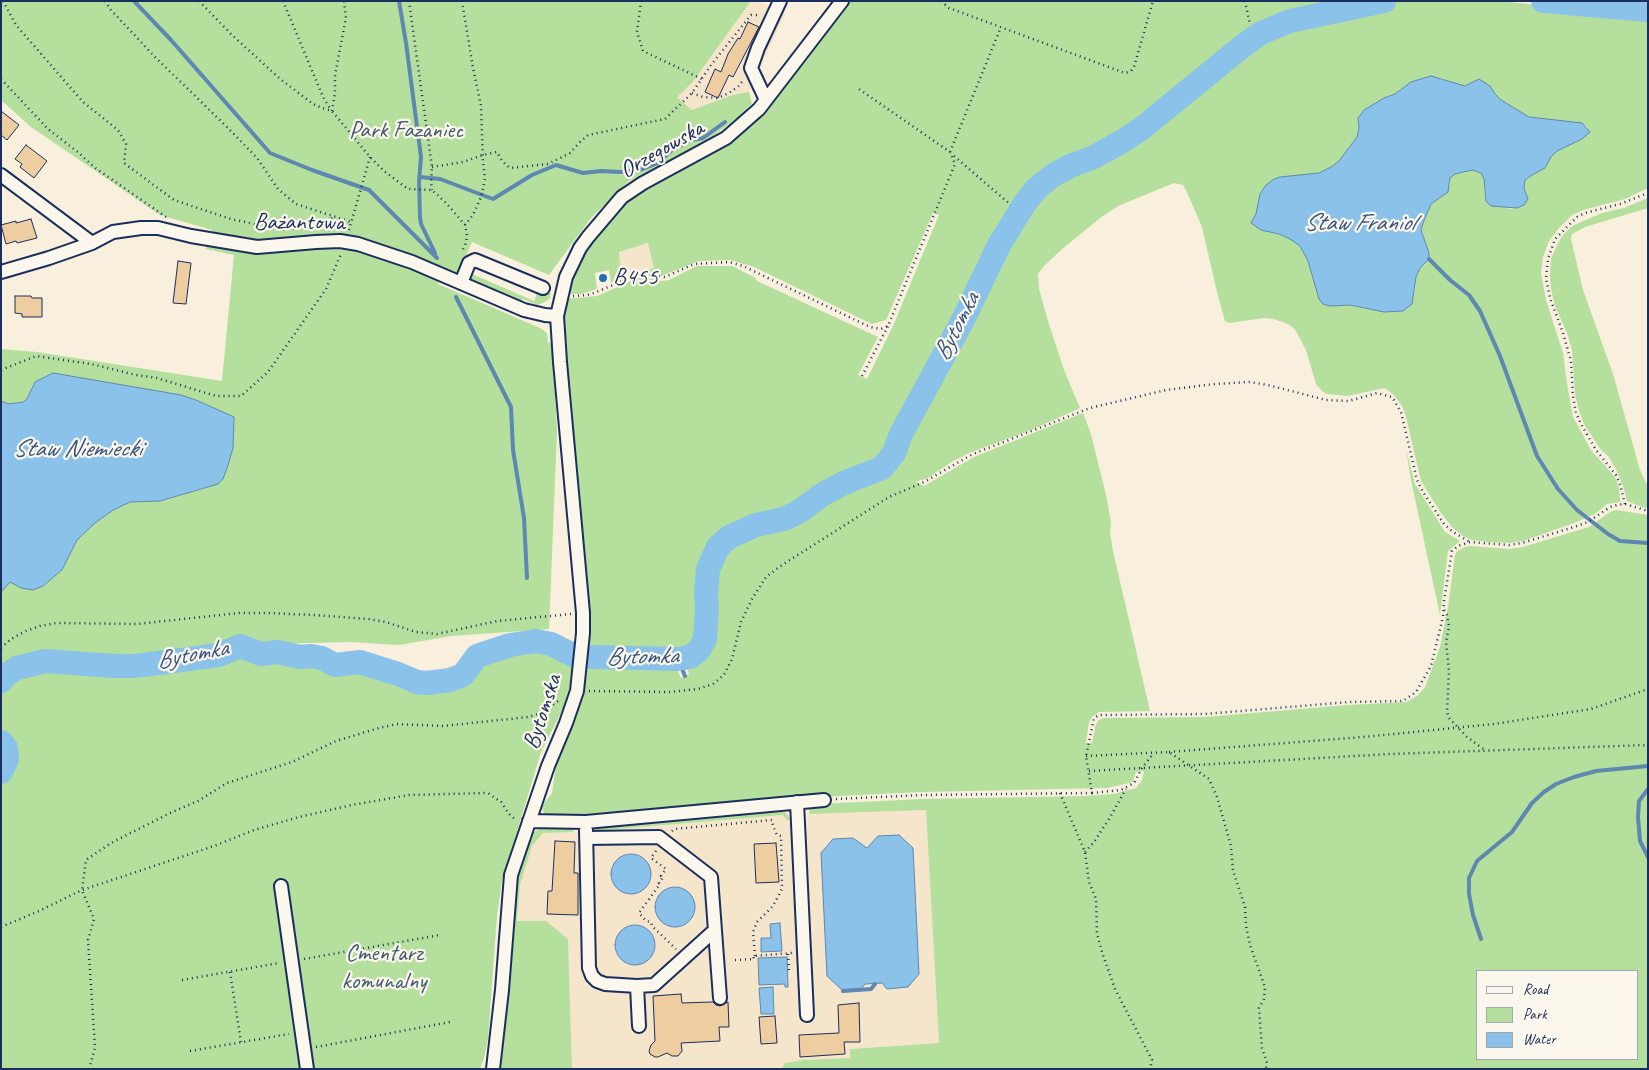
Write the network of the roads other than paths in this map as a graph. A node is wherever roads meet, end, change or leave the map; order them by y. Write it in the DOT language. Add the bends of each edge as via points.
graph roads {
  1 [pos="780,1"];
  2 [pos="842,1"];
  3 [pos="766,100"];
  4 [pos="1,175"];
  5 [pos="92,243"];
  6 [pos="1,272"];
  7 [pos="460,283"];
  8 [pos="543,288"];
  9 [pos="557,316"];
  10 [pos="560,362"];
  11 [pos="824,800"];
  12 [pos="797,802"];
  13 [pos="529,821"];
  14 [pos="586,822"];
  15 [pos="587,838"];
  16 [pos="281,886"];
  17 [pos="715,930"];
  18 [pos="637,986"];
  19 [pos="720,998"];
  20 [pos="807,1015"];
  21 [pos="639,1026"];
  22 [pos="307,1069"];
  23 [pos="493,1069"];
  1 -- 3 [label="street" via="751,68"];
  2 -- 3 [label="street, Orzegowska"];
  3 -- 9 [label="street, Orzegowska" via="726,138 622,197 580,248 566,277"];
  4 -- 5 [label="street"];
  5 -- 6 [label="street, Bażantowa"];
  5 -- 7 [label="street, Bażantowa" via="114,232 142,228 158,228 257,247 346,242 412,262"];
  7 -- 8 [label="street" via="469,263 475,260"];
  7 -- 9 [label="street, Bażantowa" via="524,310"];
  9 -- 10 [label="street, Orzegowska"];
  10 -- 13 [label="street, Bytomska" via="584,633 577,691"];
  11 -- 12 [label="street"];
  12 -- 14 [label="street"];
  12 -- 20 [label="street"];
  13 -- 14 [label="street"];
  13 -- 23 [label="street, Bytomska" via="511,875"];
  14 -- 15 [label="street"];
  15 -- 17 [label="street" via="659,837 711,877"];
  15 -- 18 [label="street" via="589,968 597,981"];
  16 -- 22 [label="street"];
  17 -- 18 [label="street" via="654,985"];
  17 -- 19 [label="street"];
  18 -- 21 [label="street"];
}
